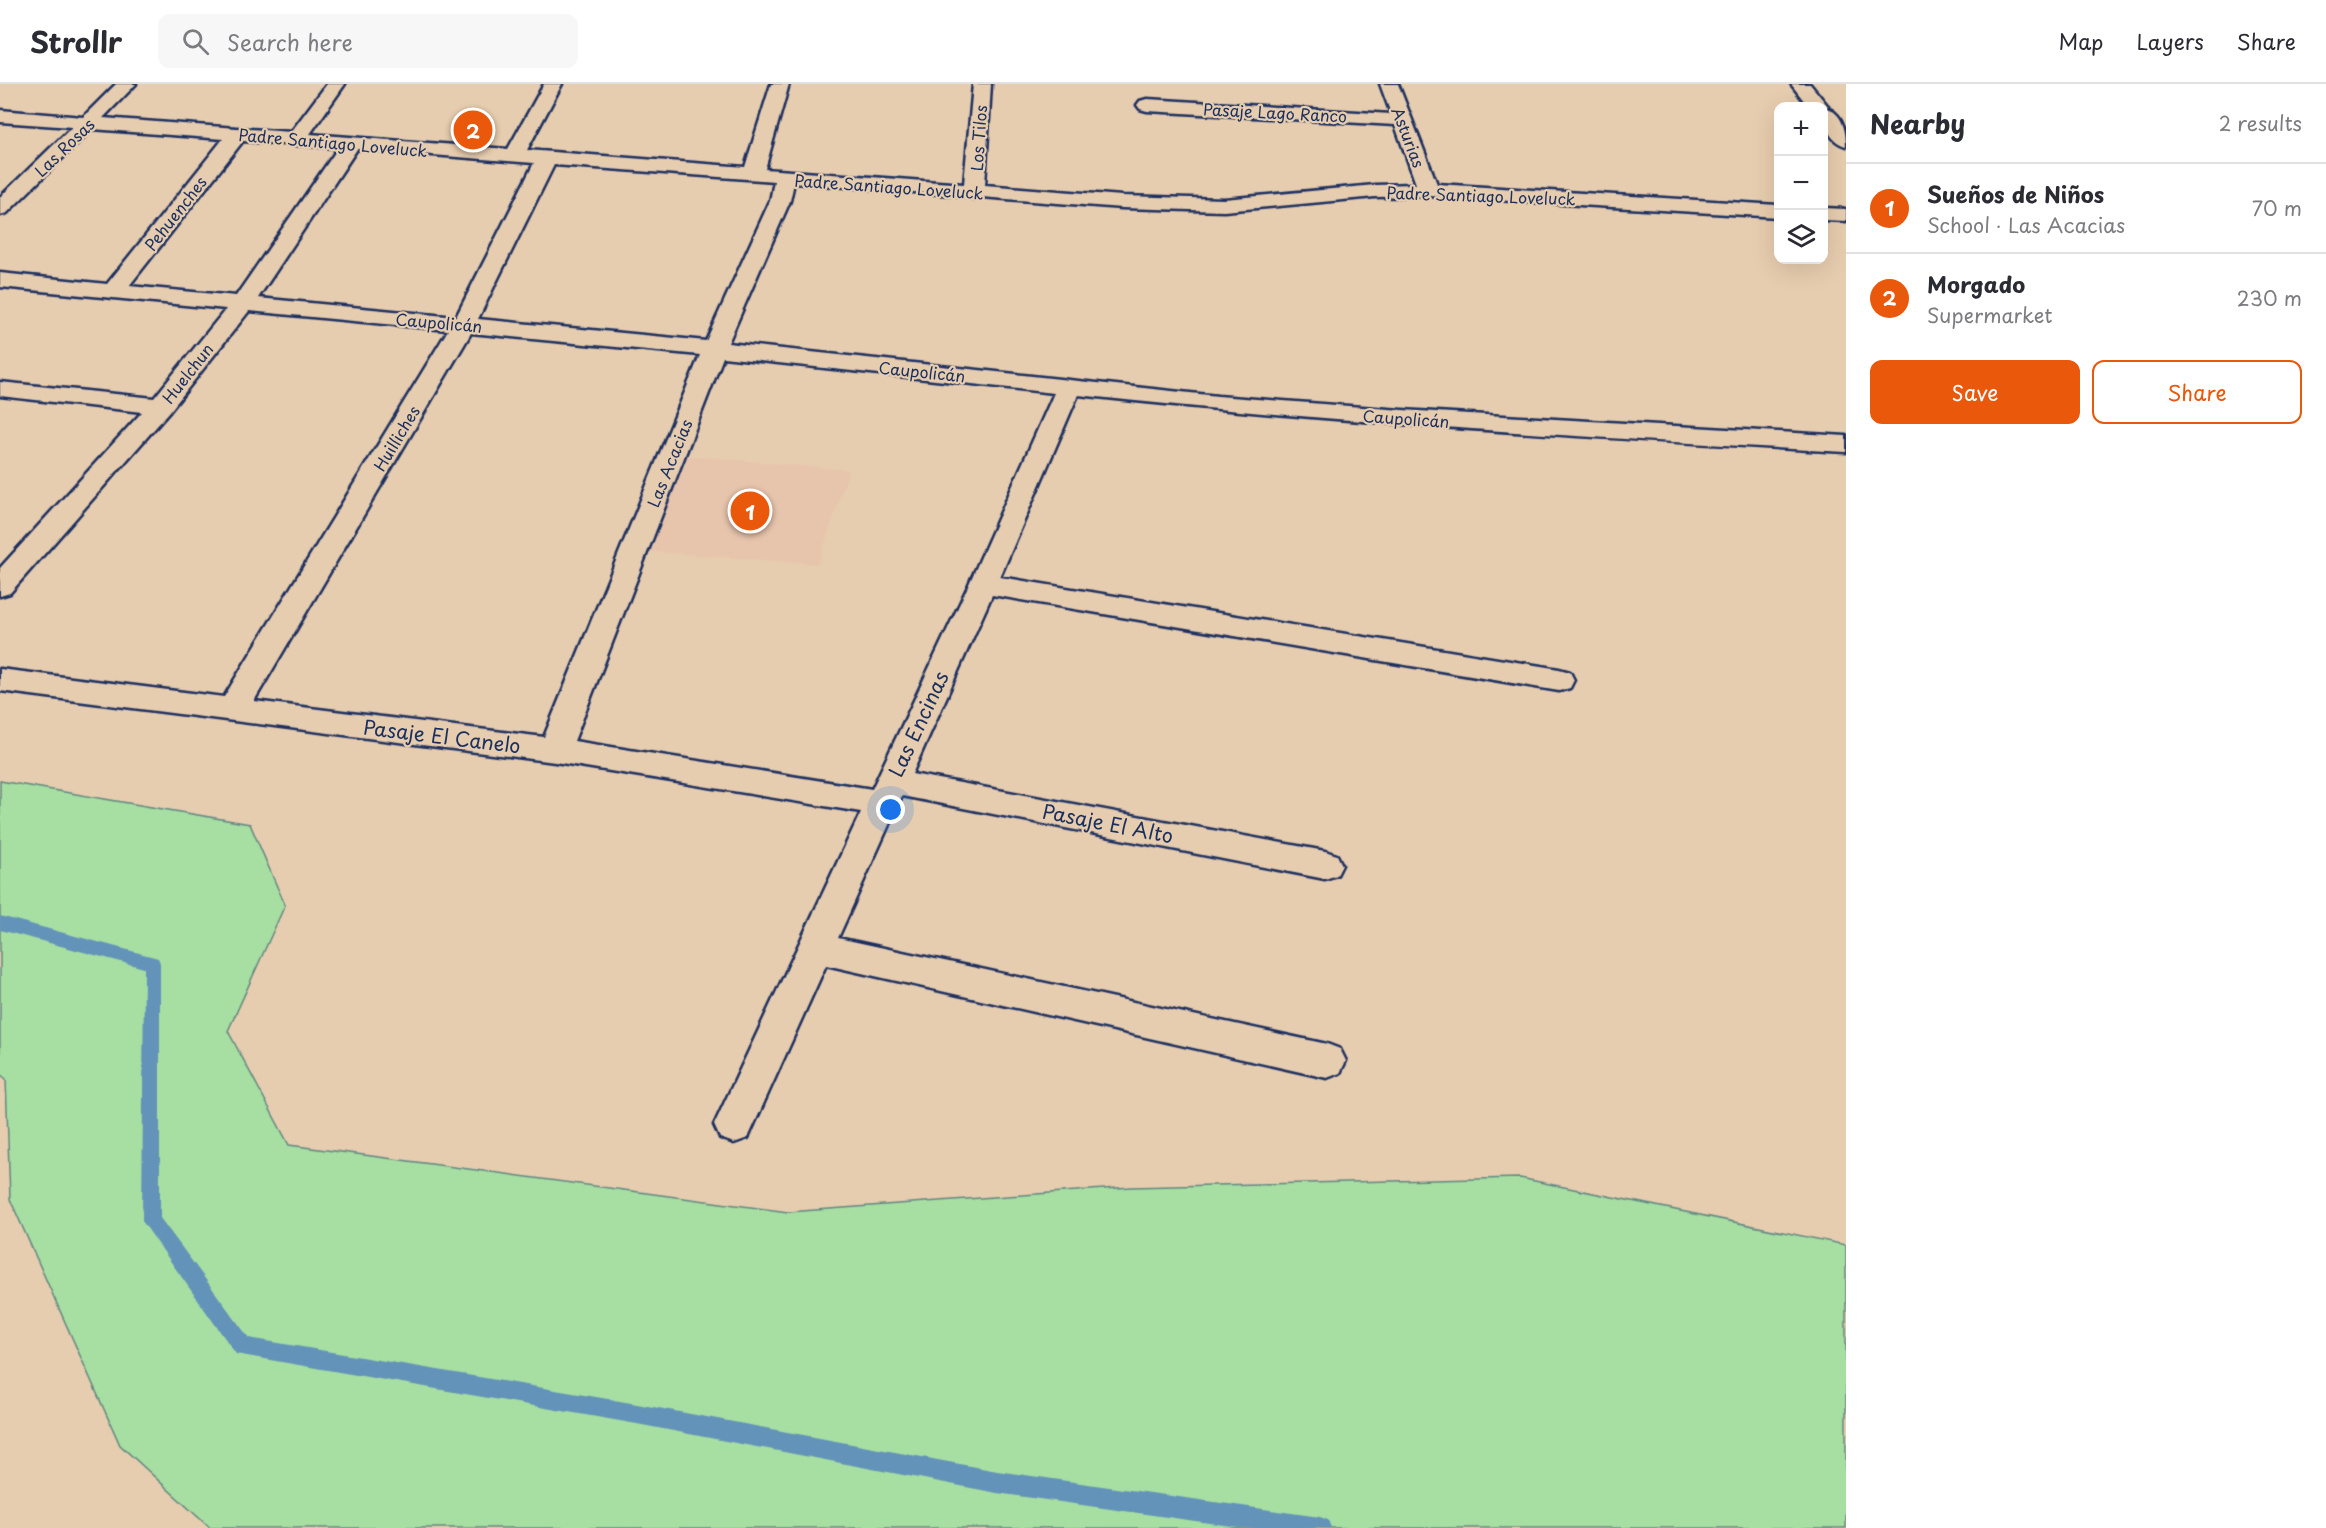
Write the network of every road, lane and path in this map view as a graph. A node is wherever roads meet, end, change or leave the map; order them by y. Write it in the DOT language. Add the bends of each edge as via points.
graph roads {
  1 [pos="127,84"];
  2 [pos="336,84"];
  3 [pos="553,84"];
  4 [pos="780,84"];
  5 [pos="982,84"];
  6 [pos="1389,84"];
  7 [pos="1800,84"];
  8 [pos="1815,102"];
  9 [pos="1147,105"];
  10 [pos="0,116"];
  11 [pos="1828,118"];
  12 [pos="1402,120"];
  13 [pos="88,123"];
  14 [pos="237,135"];
  15 [pos="296,139"];
  16 [pos="1846,140"];
  17 [pos="351,144"];
  18 [pos="514,157"];
  19 [pos="546,159"];
  20 [pos="753,175"];
  21 [pos="785,178"];
  22 [pos="1429,190"];
  23 [pos="974,193"];
  24 [pos="0,209"];
  25 [pos="1774,211"];
  26 [pos="1828,214"];
  27 [pos="1846,215"];
  28 [pos="0,280"];
  29 [pos="113,291"];
  30 [pos="242,304"];
  31 [pos="464,324"];
  32 [pos="714,349"];
  33 [pos="1069,387"];
  34 [pos="0,389"];
  35 [pos="161,406"];
  36 [pos="1846,444"];
  37 [pos="982,584"];
  38 [pos="0,586"];
  39 [pos="0,680"];
  40 [pos="1559,680"];
  41 [pos="233,709"];
  42 [pos="555,750"];
  43 [pos="887,792"];
  44 [pos="1325,865"];
  45 [pos="815,948"];
  46 [pos="1327,1061"];
  47 [pos="734,1125"];
  1 -- 13 [label="street, Las Rosas"];
  2 -- 15 [label="street"];
  3 -- 18 [label="street"];
  4 -- 20 [label="street"];
  5 -- 23 [label="street, Los Tilos"];
  6 -- 12 [label="street, Asturias"];
  7 -- 8 [label="street"];
  9 -- 12 [label="street, Pasaje Lago Ranco"];
  10 -- 13 [label="street, Padre Santiago Loveluck"];
  11 -- 16 [label="street"];
  12 -- 22 [label="street, Asturias"];
  13 -- 14 [label="street, Padre Santiago Loveluck"];
  13 -- 24 [label="street, Las Rosas"];
  14 -- 15 [label="street, Padre Santiago Loveluck"];
  14 -- 29 [label="street, Pehuenches"];
  15 -- 17 [label="street, Padre Santiago Loveluck"];
  17 -- 18 [label="street, Padre Santiago Loveluck"];
  17 -- 30 [label="street, Huelchun"];
  18 -- 19 [label="street, Padre Santiago Loveluck"];
  19 -- 20 [label="street, Padre Santiago Loveluck"];
  19 -- 31 [label="street, Huilliches"];
  20 -- 21 [label="street, Padre Santiago Loveluck"];
  21 -- 23 [label="street, Padre Santiago Loveluck"];
  21 -- 32 [label="street, Las Acacias" via="780,201"];
  22 -- 23 [label="street, Padre Santiago Loveluck" via="1193,206"];
  22 -- 25 [label="street, Padre Santiago Loveluck"];
  26 -- 27 [label="street"];
  28 -- 29 [label="street, Caupolicán"];
  29 -- 30 [label="street, Caupolicán"];
  30 -- 31 [label="street, Caupolicán"];
  30 -- 35 [label="street, Huelchun"];
  31 -- 32 [label="street, Caupolicán"];
  31 -- 41 [label="street, Huilliches"];
  32 -- 33 [label="street, Caupolicán"];
  32 -- 42 [label="street, Las Acacias"];
  33 -- 36 [label="street, Caupolicán" via="1402,418"];
  33 -- 37 [label="street, Las Encinas"];
  34 -- 35 [label="street"];
  35 -- 38 [label="street, Huelchun"];
  37 -- 40 [label="street"];
  37 -- 43 [label="street, Las Encinas"];
  39 -- 41 [label="street, Pasaje El Canelo"];
  41 -- 42 [label="street, Pasaje El Canelo"];
  42 -- 43 [label="street, Pasaje El Canelo"];
  43 -- 44 [label="street, Pasaje El Alto"];
  43 -- 45 [label="street, Las Encinas"];
  45 -- 46 [label="street"];
  45 -- 47 [label="street, Las Encinas"];
}
